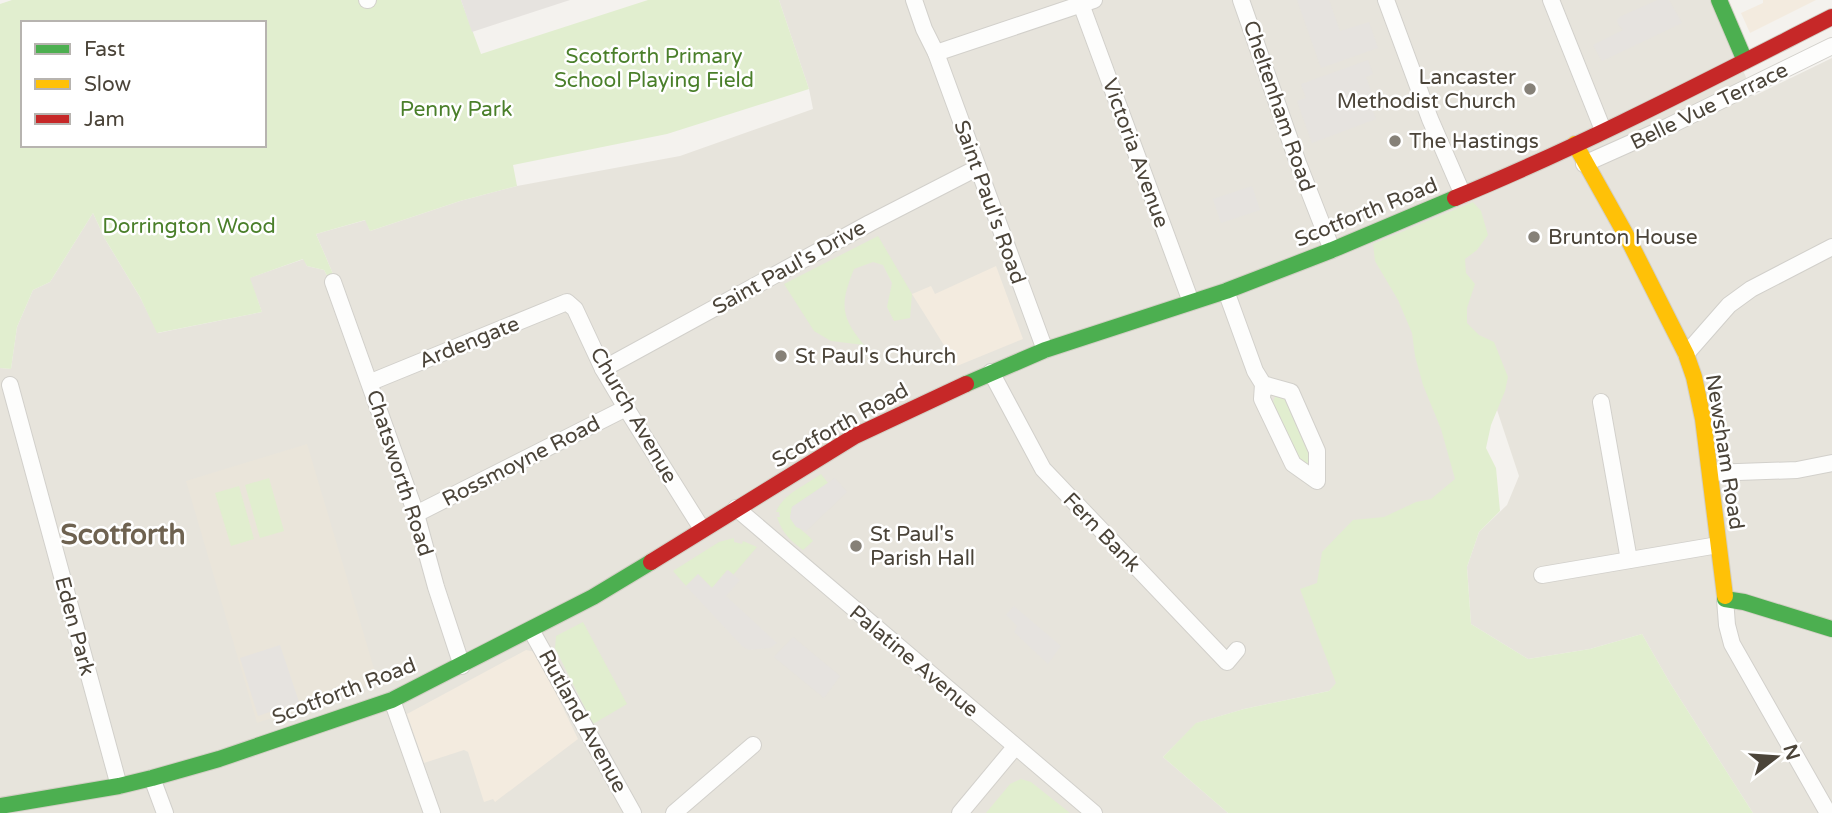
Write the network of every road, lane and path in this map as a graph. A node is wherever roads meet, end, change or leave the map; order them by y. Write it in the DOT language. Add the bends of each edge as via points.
graph roads {
  1 [pos="914,0"];
  2 [pos="1241,0"];
  3 [pos="1386,0"];
  4 [pos="1551,0"];
  5 [pos="1719,0"];
  6 [pos="1087,2"];
  7 [pos="1832,17"];
  8 [pos="1832,46"];
  9 [pos="936,52"];
  10 [pos="1745,61"];
  11 [pos="1603,130"];
  12 [pos="1574,144"];
  13 [pos="1584,164"];
  14 [pos="977,168"];
  15 [pos="1462,195"];
  16 [pos="1832,247"];
  17 [pos="1332,250"];
  18 [pos="333,282"];
  19 [pos="1226,291"];
  20 [pos="567,302"];
  21 [pos="1191,302"];
  22 [pos="1045,350"];
  23 [pos="1686,354"];
  24 [pos="603,369"];
  25 [pos="991,372"];
  26 [pos="371,382"];
  27 [pos="1263,384"];
  28 [pos="10,385"];
  29 [pos="1601,402"];
  30 [pos="626,408"];
  31 [pos="1832,463"];
  32 [pos="1710,473"];
  33 [pos="736,509"];
  34 [pos="416,514"];
  35 [pos="702,529"];
  36 [pos="1718,545"];
  37 [pos="1629,559"];
  38 [pos="1542,575"];
  39 [pos="1725,599"];
  40 [pos="1832,629"];
  41 [pos="531,630"];
  42 [pos="1237,650"];
  43 [pos="462,666"];
  44 [pos="392,700"];
  45 [pos="753,745"];
  46 [pos="1015,747"];
  47 [pos="152,778"];
  48 [pos="119,786"];
  49 [pos="0,806"];
  50 [pos="164,813"];
  51 [pos="432,813"];
  52 [pos="633,813"];
  53 [pos="674,813"];
  54 [pos="960,813"];
  55 [pos="1094,813"];
  56 [pos="1828,813"];
  1 -- 9 [label="street, Saint Paul's Road"];
  2 -- 17 [label="street, Cheltenham Road"];
  3 -- 15 [label="street"];
  4 -- 11 [label="street"];
  5 -- 10 [label="main road"];
  6 -- 9 [label="street"];
  6 -- 21 [label="street, Victoria Avenue"];
  7 -- 10 [label="main road, Scotforth Road"];
  8 -- 13 [label="street, Belle Vue Terrace"];
  9 -- 14 [label="street, Saint Paul's Road"];
  10 -- 11 [label="main road, Scotforth Road"];
  11 -- 12 [label="main road, Scotforth Road"];
  12 -- 13 [label="main road, Newsham Road"];
  12 -- 15 [label="main road, Scotforth Road"];
  13 -- 23 [label="main road, Newsham Road"];
  14 -- 22 [label="street, Saint Paul's Road"];
  14 -- 24 [label="street, Saint Paul's Drive"];
  15 -- 17 [label="main road, Scotforth Road"];
  16 -- 23 [label="street" via="1728,305"];
  17 -- 19 [label="main road, Scotforth Road"];
  18 -- 26 [label="street, Chatsworth Road"];
  19 -- 21 [label="main road, Scotforth Road"];
  19 -- 27 [label="street"];
  20 -- 24 [label="street, Church Avenue" via="575,309"];
  20 -- 26 [label="street, Ardengate"];
  21 -- 22 [label="main road, Scotforth Road"];
  22 -- 25 [label="main road, Scotforth Road"];
  23 -- 32 [label="main road, Newsham Road" via="1695,377"];
  24 -- 30 [label="street, Church Avenue"];
  25 -- 33 [label="main road, Scotforth Road" via="855,436"];
  25 -- 42 [label="street, Fern Bank" via="1043,469 1227,662"];
  26 -- 34 [label="street, Chatsworth Road"];
  27 -- 27 [label="street" via="1290,392 1317,452 1317,481 1293,464 1262,399"];
  28 -- 48 [label="street, Eden Park"];
  29 -- 37 [label="street"];
  30 -- 34 [label="street, Rossmoyne Road"];
  30 -- 35 [label="street, Church Avenue"];
  31 -- 32 [label="street" via="1797,470"];
  32 -- 36 [label="main road, Newsham Road"];
  33 -- 35 [label="main road, Scotforth Road"];
  33 -- 46 [label="street, Palatine Avenue"];
  34 -- 43 [label="street, Chatsworth Road"];
  35 -- 41 [label="main road, Scotforth Road" via="616,584"];
  36 -- 37 [label="street"];
  36 -- 39 [label="main road, Newsham Road"];
  37 -- 38 [label="street"];
  39 -- 40 [label="main road"];
  39 -- 56 [label="street" via="1732,643"];
  41 -- 43 [label="main road, Scotforth Road"];
  41 -- 52 [label="street, Rutland Avenue"];
  43 -- 44 [label="main road, Scotforth Road"];
  44 -- 47 [label="main road, Scotforth Road"];
  44 -- 51 [label="street"];
  45 -- 53 [label="street"];
  46 -- 54 [label="street"];
  46 -- 55 [label="street, Palatine Avenue"];
  47 -- 48 [label="main road, Scotforth Road"];
  47 -- 50 [label="street"];
  48 -- 49 [label="main road, Scotforth Road"];
}
